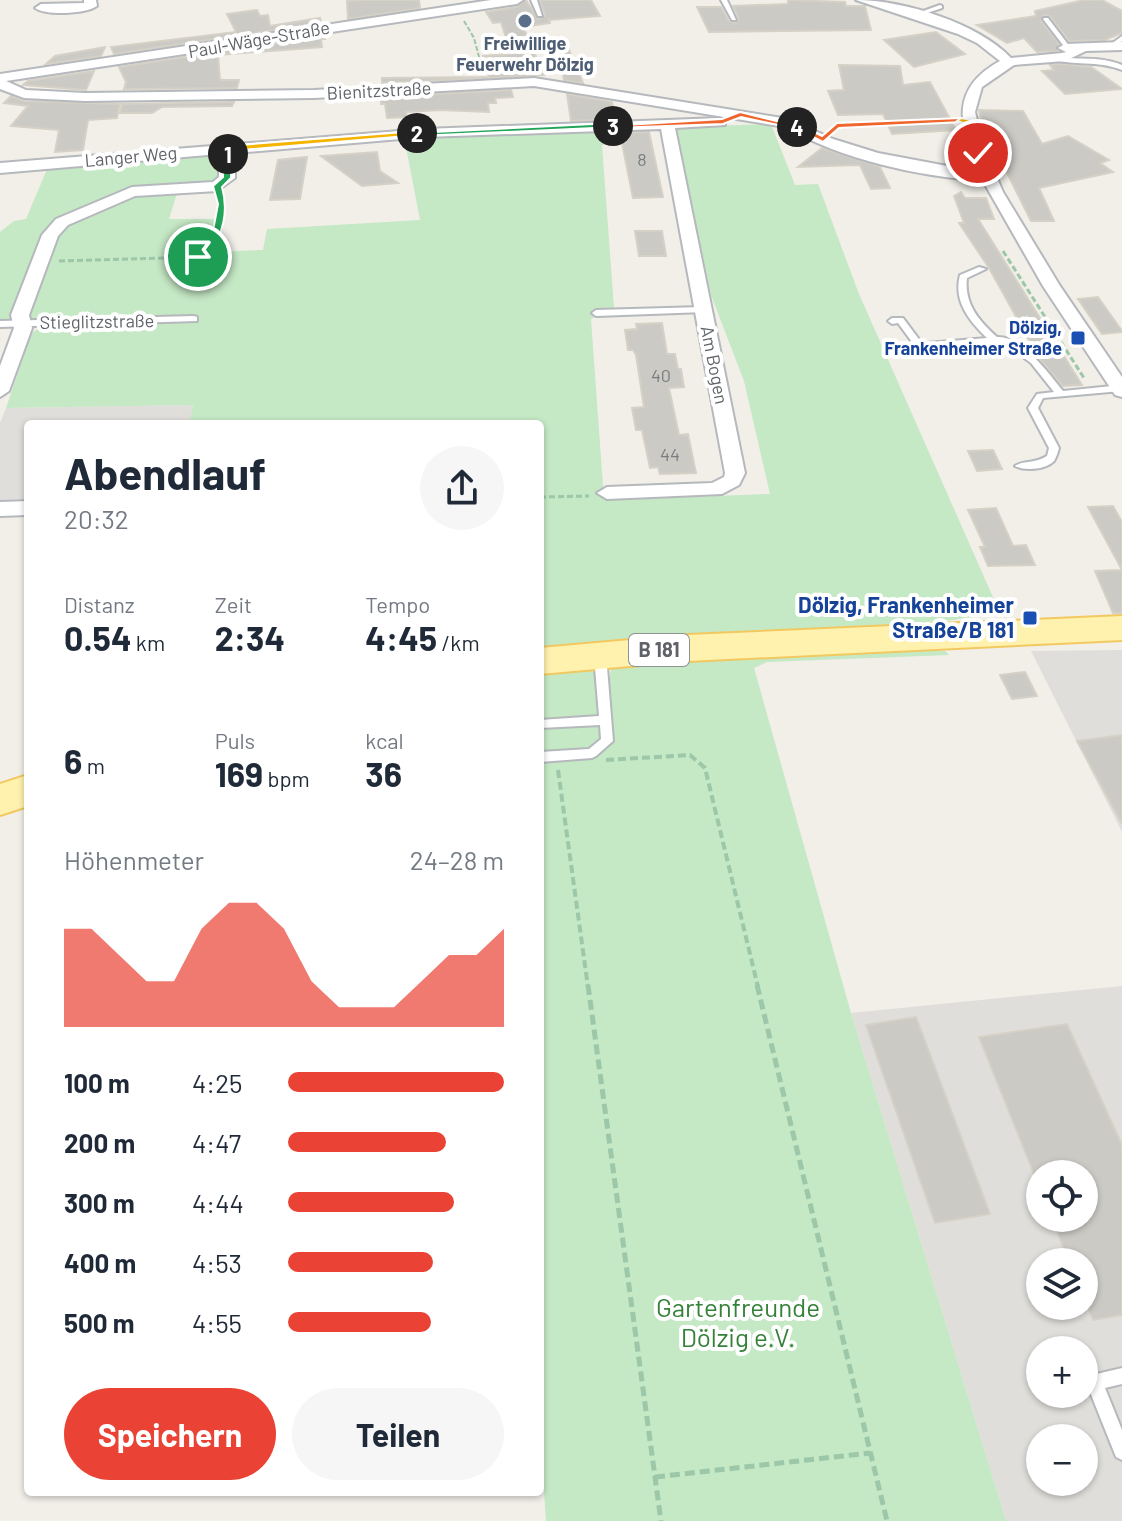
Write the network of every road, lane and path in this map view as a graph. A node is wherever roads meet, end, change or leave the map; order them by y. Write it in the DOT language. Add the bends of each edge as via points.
graph roads {
  1 [pos="90,0"];
  2 [pos="517,0"];
  3 [pos="534,0"];
  4 [pos="724,0"];
  5 [pos="862,0"];
  6 [pos="902,4"];
  7 [pos="451,6"];
  8 [pos="940,7"];
  9 [pos="41,8"];
  10 [pos="918,14"];
  11 [pos="540,15"];
  12 [pos="734,19"];
  13 [pos="1046,19"];
  14 [pos="1120,46"];
  15 [pos="1074,48"];
  16 [pos="1002,56"];
  17 [pos="1051,58"];
  18 [pos="1103,60"];
  19 [pos="1122,68"];
  20 [pos="0,78"];
  21 [pos="0,84"];
  22 [pos="486,85"];
  23 [pos="740,115"];
  24 [pos="968,120"];
  25 [pos="667,124"];
  26 [pos="823,140"];
  27 [pos="227,149"];
  28 [pos="0,168"];
  29 [pos="989,177"];
  30 [pos="217,186"];
  31 [pos="1003,251"];
  32 [pos="41,262"];
  33 [pos="982,269"];
  34 [pos="702,310"];
  35 [pos="596,313"];
  36 [pos="194,319"];
  37 [pos="892,321"];
  38 [pos="21,323"];
  39 [pos="0,324"];
  40 [pos="994,339"];
  41 [pos="1120,384"];
  42 [pos="1091,390"];
  43 [pos="0,391"];
  44 [pos="1060,393"];
  45 [pos="1020,466"];
  46 [pos="607,493"];
  47 [pos="544,497"];
  48 [pos="24,508"];
  49 [pos="0,509"];
  50 [pos="1122,628"];
  51 [pos="600,655"];
  52 [pos="544,661"];
  53 [pos="605,720"];
  54 [pos="544,724"];
  55 [pos="544,757"];
  56 [pos="593,760"];
  57 [pos="565,762"];
  58 [pos="24,791"];
  59 [pos="0,800"];
  60 [pos="1122,1376"];
  61 [pos="1122,1451"];
  62 [pos="870,1453"];
  63 [pos="655,1477"];
  64 [pos="661,1521"];
  65 [pos="887,1521"];
  1 -- 9 [label="street" via="91,6 85,7"];
  2 -- 7 [label="street, Paul-Wäge-Straße"];
  3 -- 11 [label="lane"];
  4 -- 12 [label="lane"];
  5 -- 6 [label="street"];
  6 -- 10 [label="street"];
  7 -- 20 [label="street, Paul-Wäge-Straße" via="122,64"];
  7 -- 22 [label="path" via="474,38"];
  8 -- 10 [label="lane"];
  10 -- 16 [label="street"];
  13 -- 15 [label="lane"];
  14 -- 15 [label="street"];
  14 -- 18 [label="lane"];
  15 -- 16 [label="street"];
  15 -- 17 [label="street" via="1075,54"];
  16 -- 17 [label="street"];
  16 -- 24 [label="street" via="975,86 967,103"];
  17 -- 18 [label="lane"];
  18 -- 19 [label="lane"];
  21 -- 22 [label="street, Bienitzstraße" via="24,94 85,97"];
  22 -- 23 [label="street, Bienitzstraße" via="534,82"];
  23 -- 25 [label="street, Langer Weg"];
  23 -- 26 [label="street, Bienitzstraße" via="789,123"];
  24 -- 26 [label="path" via="837,126"];
  24 -- 29 [label="street"];
  25 -- 27 [label="street, Langer Weg" via="424,133"];
  25 -- 34 [label="street, Am Bogen"];
  26 -- 29 [label="street, Bienitzstraße"];
  27 -- 28 [label="street, Langer Weg"];
  27 -- 30 [label="street" via="227,178"];
  29 -- 41 [label="street" via="1010,223"];
  30 -- 32 [label="street" via="132,192 73,215 54,230"];
  30 -- 32 [label="path" via="222,204 217,236 198,257"];
  31 -- 42 [label="path"];
  32 -- 38 [label="street"];
  33 -- 40 [label="lane" via="963,277 964,302"];
  34 -- 35 [label="lane"];
  34 -- 46 [label="street, Am Bogen" via="735,473 732,481 715,489"];
  36 -- 38 [label="lane, Stieglitzstraße"];
  37 -- 40 [label="lane" via="900,320 918,344 927,346"];
  38 -- 39 [label="lane, Stieglitzstraße"];
  38 -- 43 [label="street"];
  40 -- 44 [label="lane" via="1012,343 1034,361"];
  41 -- 42 [label="lane"];
  42 -- 44 [label="lane"];
  44 -- 45 [label="lane" via="1040,396 1033,408 1054,448 1051,458 1040,465"];
  46 -- 47 [label="path"];
  48 -- 49 [label="street"];
  50 -- 51 [label="main road, B 181"];
  51 -- 52 [label="main road, B 181"];
  51 -- 53 [label="lane"];
  53 -- 54 [label="lane"];
  53 -- 55 [label="lane" via="607,741 592,753"];
  56 -- 62 [label="path" via="690,755 705,768"];
  57 -- 63 [label="path" via="558,770"];
  58 -- 59 [label="main road"];
  60 -- 61 [label="lane" via="1094,1382"];
  62 -- 63 [label="path"];
  62 -- 65 [label="path"];
  63 -- 64 [label="path"];
}
